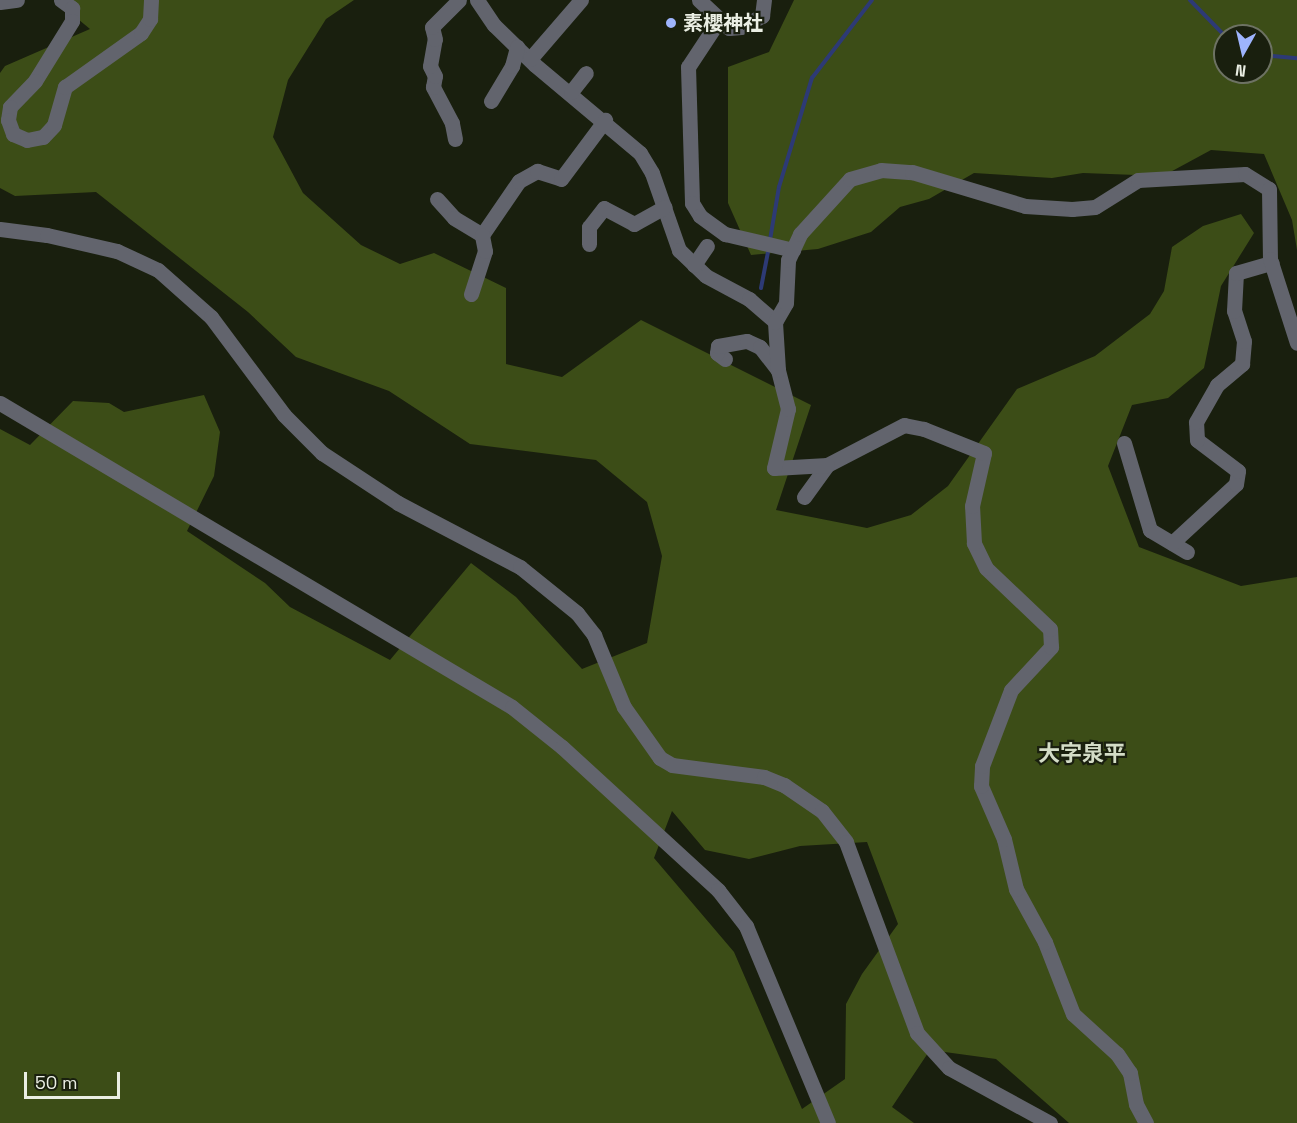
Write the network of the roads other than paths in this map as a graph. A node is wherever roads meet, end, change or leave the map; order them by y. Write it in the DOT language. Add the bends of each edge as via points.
graph roads {
  1 [pos="17,0"];
  2 [pos="61,0"];
  3 [pos="151,0"];
  4 [pos="459,0"];
  5 [pos="477,0"];
  6 [pos="581,0"];
  7 [pos="699,0"];
  8 [pos="764,0"];
  9 [pos="0,2"];
  10 [pos="719,20"];
  11 [pos="517,48"];
  12 [pos="530,59"];
  13 [pos="586,73"];
  14 [pos="571,92"];
  15 [pos="491,101"];
  16 [pos="605,120"];
  17 [pos="455,139"];
  18 [pos="437,199"];
  19 [pos="664,207"];
  20 [pos="0,229"];
  21 [pos="482,235"];
  22 [pos="589,244"];
  23 [pos="707,246"];
  24 [pos="793,250"];
  25 [pos="1272,263"];
  26 [pos="694,265"];
  27 [pos="471,294"];
  28 [pos="775,322"];
  29 [pos="1297,343"];
  30 [pos="726,359"];
  31 [pos="778,370"];
  32 [pos="0,403"];
  33 [pos="1124,443"];
  34 [pos="827,465"];
  35 [pos="804,497"];
  36 [pos="1172,543"];
  37 [pos="1187,552"];
  38 [pos="828,1123"];
  39 [pos="1050,1123"];
  40 [pos="1146,1123"];
  1 -- 9 [label="street"];
  2 -- 3 [label="street" via="72,8 72,21 35,81 10,107 8,120 13,134 27,140 43,137 54,125 70,82 141,33 150,19"];
  4 -- 17 [label="street" via="432,27 438,47 430,66 435,76 433,87 452,123"];
  5 -- 11 [label="street"];
  6 -- 12 [label="street"];
  7 -- 10 [label="street"];
  8 -- 10 [label="street" via="762,16 741,27 729,28"];
  10 -- 24 [label="street" via="688,68 692,204 700,216 726,234"];
  11 -- 12 [label="street"];
  11 -- 15 [label="street" via="512,66"];
  12 -- 14 [label="street"];
  13 -- 14 [label="street"];
  14 -- 16 [label="street"];
  16 -- 19 [label="street" via="640,153"];
  16 -- 21 [label="street" via="561,179 537,171 519,181"];
  18 -- 21 [label="street" via="454,218"];
  19 -- 22 [label="street" via="634,224 604,208 589,227"];
  19 -- 26 [label="street" via="679,250"];
  20 -- 39 [label="street" via="117,251 158,270 211,317 284,415 322,453 398,503 520,567 576,613 594,635 624,707 660,758 672,765 764,777 784,785 822,811 846,842 917,1034 949,1068"];
  21 -- 27 [label="street" via="484,251"];
  23 -- 26 [label="street"];
  24 -- 25 [label="street" via="800,234 834,192 850,179 881,170 928,175 1025,206 1072,209 1095,207 1138,180 1245,174 1269,189"];
  24 -- 28 [label="street" via="788,260 786,303"];
  25 -- 29 [label="street"];
  25 -- 36 [label="street" via="1236,273 1234,311 1245,353 1242,364 1217,385 1196,422 1197,440 1238,471 1236,484"];
  26 -- 28 [label="street" via="748,299"];
  28 -- 31 [label="street"];
  30 -- 31 [label="street" via="717,352 718,346 747,341 760,347"];
  31 -- 34 [label="street" via="788,409 774,468"];
  32 -- 38 [label="street" via="512,707 562,747 718,890 746,926"];
  33 -- 36 [label="street" via="1137,479 1143,516 1150,530"];
  34 -- 35 [label="street"];
  34 -- 40 [label="street" via="904,425 984,453 972,506 974,543 986,568 1050,629 1051,646 1011,690 982,766 981,786 1005,839 1016,889 1045,942 1073,1014 1118,1054 1130,1073 1136,1104"];
  36 -- 37 [label="street"];
}
